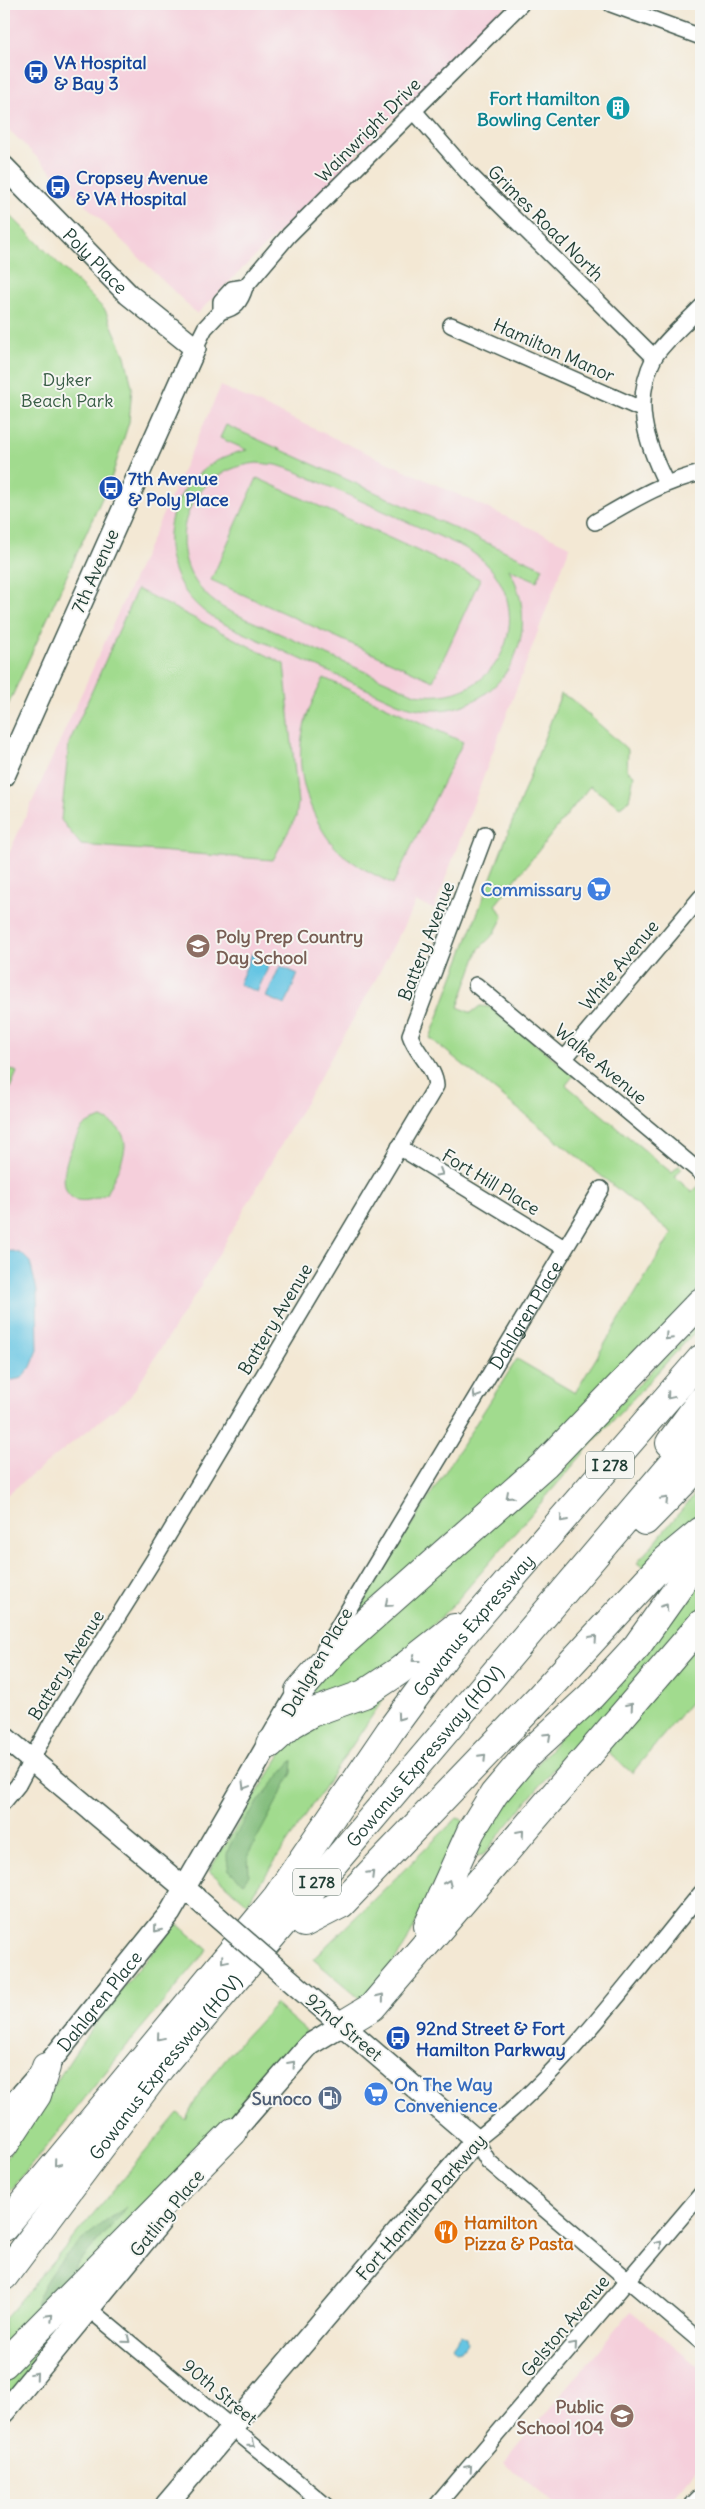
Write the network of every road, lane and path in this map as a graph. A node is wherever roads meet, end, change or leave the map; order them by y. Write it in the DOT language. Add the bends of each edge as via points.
graph roads {
  1 [pos="522,4"];
  2 [pos="611,4"];
  3 [pos="701,37"];
  4 [pos="415,112"];
  5 [pos="4,167"];
  6 [pos="701,307"];
  7 [pos="219,314"];
  8 [pos="451,325"];
  9 [pos="195,348"];
  10 [pos="654,357"];
  11 [pos="641,409"];
  12 [pos="701,473"];
  13 [pos="666,483"];
  14 [pos="595,522"];
  15 [pos="4,776"];
  16 [pos="485,835"];
  17 [pos="701,897"];
  18 [pos="476,985"];
  19 [pos="565,1058"];
  20 [pos="399,1147"];
  21 [pos="701,1173"];
  22 [pos="601,1188"];
  23 [pos="564,1248"];
  24 [pos="701,1302"];
  25 [pos="701,1359"];
  26 [pos="700,1412"];
  27 [pos="701,1464"];
  28 [pos="701,1532"];
  29 [pos="701,1548"];
  30 [pos="518,1570"];
  31 [pos="701,1624"];
  32 [pos="299,1691"];
  33 [pos="4,1737"];
  34 [pos="270,1744"];
  35 [pos="31,1760"];
  36 [pos="4,1802"];
  37 [pos="701,1894"];
  38 [pos="192,1895"];
  39 [pos="267,1909"];
  40 [pos="304,1923"];
  41 [pos="412,1959"];
  42 [pos="332,2017"];
  43 [pos="46,2067"];
  44 [pos="4,2114"];
  45 [pos="233,2132"];
  46 [pos="476,2140"];
  47 [pos="4,2145"];
  48 [pos="701,2194"];
  49 [pos="4,2227"];
  50 [pos="4,2276"];
  51 [pos="628,2282"];
  52 [pos="4,2290"];
  53 [pos="90,2309"];
  54 [pos="701,2342"];
  55 [pos="4,2364"];
  56 [pos="4,2412"];
  57 [pos="232,2427"];
  58 [pos="701,2500"];
  59 [pos="166,2505"];
  60 [pos="325,2505"];
  61 [pos="437,2505"];
  62 [pos="696,2505"];
  1 -- 4 [label="street, Wainwright Drive"];
  2 -- 3 [label="street"];
  4 -- 7 [label="street, Wainwright Drive" via="289,235 245,287 242,297 231,310"];
  4 -- 10 [label="street, Grimes Road North" via="468,173"];
  5 -- 9 [label="main road, Poly Place" via="128,294"];
  6 -- 10 [label="street"];
  7 -- 9 [label="street, 7th Avenue" via="205,328"];
  8 -- 11 [label="street, Hamilton Manor"];
  9 -- 15 [label="main road, 7th Avenue"];
  10 -- 11 [label="street"];
  11 -- 13 [label="street" via="650,447"];
  12 -- 13 [label="street"];
  13 -- 14 [label="street"];
  16 -- 20 [label="street, Battery Avenue" via="410,1035 435,1075 436,1086"];
  17 -- 19 [label="street, White Avenue"];
  18 -- 19 [label="street, Walke Avenue"];
  19 -- 21 [label="street, Walke Avenue"];
  20 -- 23 [label="street, Fort Hill Place, one-way"];
  20 -- 35 [label="street, Battery Avenue"];
  22 -- 23 [label="street, Dahlgren Place"];
  23 -- 32 [label="street, Dahlgren Place, one-way"];
  24 -- 32 [label="highway, one-way" via="545,1464 334,1650"];
  25 -- 30 [label="highway, Gowanus Expressway / I 278, one-way"];
  26 -- 39 [label="highway, Gowanus Expressway / I 278" via="658,1457 477,1673"];
  26 -- 50 [label="highway, Gowanus Expressway (HOV) / I 278" via="642,1498 160,2068"];
  40 -- 27 [label="highway, I 278, one-way" via="596,1575"];
  40 -- 28 [label="highway, I 278, one-way" via="341,1904 666,1560"];
  41 -- 29 [label="highway, one-way" via="471,1831 494,1794 527,1755 591,1696 637,1646 676,1591"];
  30 -- 34 [label="highway, one-way" via="399,1671 364,1694 292,1724"];
  30 -- 39 [label="highway, Gowanus Expressway / I 278, one-way" via="451,1648"];
  41 -- 31 [label="highway, one-way"];
  32 -- 34 [label="main road, Dahlgren Place"];
  33 -- 35 [label="main road, 92nd Street"];
  34 -- 38 [label="main road, Dahlgren Place, one-way"];
  35 -- 36 [label="street, Battery Avenue" via="18,1785"];
  35 -- 38 [label="main road, 92nd Street"];
  37 -- 46 [label="street, Fort Hamilton Parkway" via="573,2048 507,2116"];
  38 -- 42 [label="main road, 92nd Street, bridge"];
  38 -- 43 [label="main road, Dahlgren Place, one-way" via="170,1913"];
  39 -- 49 [label="highway, Gowanus Expressway / I 278, one-way"];
  40 -- 52 [label="highway, I 278"];
  42 -- 41 [label="highway, one-way" via="372,2008"];
  45 -- 42 [label="main road, Gatling Place, one-way"];
  42 -- 46 [label="main road, 92nd Street"];
  43 -- 44 [label="main road, Dahlgren Place"];
  43 -- 47 [label="highway" via="37,2095"];
  45 -- 53 [label="main road, Gatling Place"];
  55 -- 45 [label="highway, one-way"];
  46 -- 51 [label="street, 92nd Street" via="488,2161"];
  46 -- 57 [label="main road, Fort Hamilton Parkway"];
  51 -- 48 [label="street, Gelston Avenue, one-way"];
  51 -- 54 [label="street, 92nd Street"];
  61 -- 51 [label="street, Gelston Avenue, one-way"];
  56 -- 53 [label="main road, Gatling Place, one-way"];
  53 -- 57 [label="street, 90th Street, one-way"];
  57 -- 59 [label="main road, Fort Hamilton Parkway"];
  57 -- 60 [label="street, 90th Street, one-way"];
  58 -- 62 [label="main road"];
}
